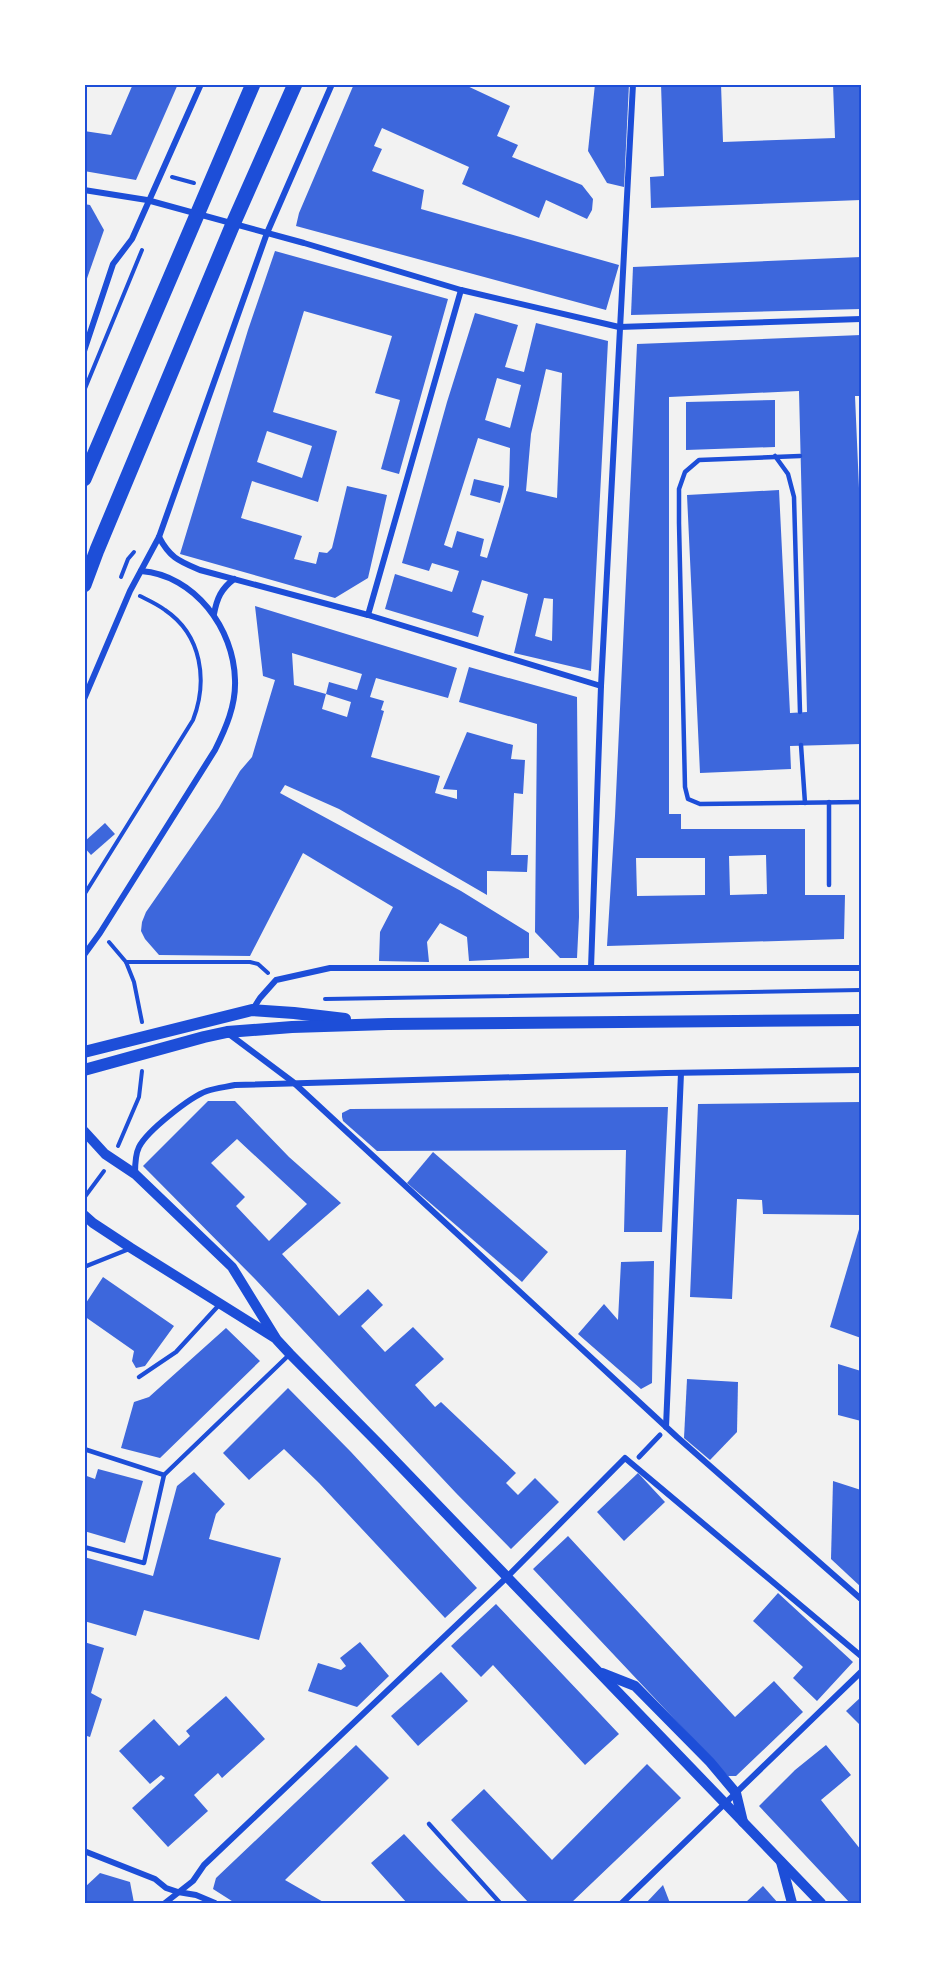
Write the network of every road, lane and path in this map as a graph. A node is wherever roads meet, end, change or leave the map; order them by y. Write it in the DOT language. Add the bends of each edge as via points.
graph roads {
  1 [pos="201,84"];
  2 [pos="253,84"];
  3 [pos="295,84"];
  4 [pos="332,84"];
  5 [pos="633,84"];
  6 [pos="84,190"];
  7 [pos="148,200"];
  8 [pos="196,213"];
  9 [pos="234,224"];
  10 [pos="267,233"];
  11 [pos="145,242"];
  12 [pos="462,290"];
  13 [pos="861,319"];
  14 [pos="619,327"];
  15 [pos="84,351"];
  16 [pos="84,391"];
  17 [pos="775,456"];
  18 [pos="800,456"];
  19 [pos="84,478"];
  20 [pos="159,537"];
  21 [pos="141,571"];
  22 [pos="234,579"];
  23 [pos="84,585"];
  24 [pos="214,614"];
  25 [pos="368,615"];
  26 [pos="601,686"];
  27 [pos="84,699"];
  28 [pos="800,712"];
  29 [pos="801,745"];
  30 [pos="829,802"];
  31 [pos="861,802"];
  32 [pos="805,803"];
  33 [pos="830,885"];
  34 [pos="84,955"];
  35 [pos="126,962"];
  36 [pos="591,968"];
  37 [pos="861,968"];
  38 [pos="276,980"];
  39 [pos="861,990"];
  40 [pos="321,999"];
  41 [pos="252,1010"];
  42 [pos="861,1020"];
  43 [pos="382,1024"];
  44 [pos="227,1032"];
  45 [pos="84,1052"];
  46 [pos="84,1070"];
  47 [pos="861,1070"];
  48 [pos="681,1073"];
  49 [pos="293,1082"];
  50 [pos="84,1131"];
  51 [pos="135,1174"];
  52 [pos="84,1215"];
  53 [pos="131,1248"];
  54 [pos="84,1267"];
  55 [pos="219,1305"];
  56 [pos="278,1340"];
  57 [pos="290,1354"];
  58 [pos="139,1377"];
  59 [pos="666,1428"];
  60 [pos="660,1435"];
  61 [pos="84,1449"];
  62 [pos="639,1457"];
  63 [pos="164,1475"];
  64 [pos="84,1547"];
  65 [pos="508,1577"];
  66 [pos="861,1599"];
  67 [pos="861,1656"];
  68 [pos="598,1671"];
  69 [pos="861,1671"];
  70 [pos="736,1793"];
  71 [pos="725,1804"];
  72 [pos="743,1822"];
  73 [pos="429,1824"];
  74 [pos="84,1851"];
  75 [pos="781,1862"];
  76 [pos="178,1892"];
  77 [pos="165,1903"];
  78 [pos="215,1903"];
  79 [pos="500,1903"];
  80 [pos="622,1903"];
  81 [pos="792,1903"];
  82 [pos="821,1903"];
  1 -- 7 [label="street"];
  2 -- 8 [label="main road"];
  3 -- 9 [label="main road"];
  4 -- 10 [label="street"];
  5 -- 14 [label="street"];
  6 -- 7 [label="street"];
  7 -- 8 [label="street"];
  7 -- 15 [label="street" via="132,239 114,264"];
  8 -- 9 [label="street"];
  8 -- 19 [label="main road"];
  9 -- 10 [label="street"];
  9 -- 23 [label="main road"];
  10 -- 12 [label="street"];
  10 -- 20 [label="street"];
  11 -- 16 [label="path"];
  12 -- 14 [label="street"];
  12 -- 25 [label="street"];
  13 -- 14 [label="street"];
  14 -- 26 [label="street"];
  17 -- 18 [label="lane"];
  17 -- 28 [label="lane" via="788,474 794,497"];
  17 -- 32 [label="lane" via="699,460 685,472 680,489 685,787 688,799 700,804"];
  20 -- 21 [label="street"];
  20 -- 22 [label="street" via="174,558"];
  21 -- 24 [label="street" via="173,579"];
  21 -- 27 [label="street"];
  22 -- 24 [label="street" via="222,590"];
  22 -- 25 [label="street"];
  24 -- 34 [label="street" via="234,663 236,682 229,722"];
  25 -- 26 [label="street"];
  26 -- 36 [label="street"];
  29 -- 32 [label="lane"];
  30 -- 31 [label="lane"];
  30 -- 32 [label="lane"];
  30 -- 33 [label="lane"];
  35 -- 38 [label="path" via="250,962"];
  36 -- 37 [label="street"];
  36 -- 38 [label="street" via="330,968"];
  38 -- 41 [label="street"];
  39 -- 40 [label="path"];
  41 -- 43 [label="main road"];
  41 -- 45 [label="main road"];
  42 -- 43 [label="main road"];
  43 -- 44 [label="main road"];
  44 -- 46 [label="main road"];
  44 -- 49 [label="street"];
  47 -- 48 [label="street"];
  48 -- 49 [label="street"];
  48 -- 59 [label="street"];
  49 -- 51 [label="street" via="235,1085 208,1090 192,1098 146,1136 138,1148"];
  49 -- 59 [label="street"];
  50 -- 51 [label="street" via="105,1154"];
  51 -- 56 [label="street" via="232,1267"];
  52 -- 53 [label="street"];
  53 -- 54 [label="lane"];
  53 -- 55 [label="street"];
  55 -- 56 [label="street"];
  55 -- 58 [label="lane" via="176,1352"];
  56 -- 57 [label="street"];
  57 -- 63 [label="lane"];
  57 -- 65 [label="street"];
  59 -- 66 [label="street"];
  60 -- 62 [label="street"];
  61 -- 63 [label="lane"];
  63 -- 64 [label="lane" via="144,1563"];
  65 -- 67 [label="street" via="625,1458"];
  65 -- 68 [label="street"];
  65 -- 76 [label="street"];
  68 -- 70 [label="street" via="635,1686"];
  68 -- 71 [label="street"];
  69 -- 70 [label="street"];
  70 -- 71 [label="street"];
  70 -- 72 [label="street"];
  71 -- 72 [label="street"];
  71 -- 80 [label="street"];
  72 -- 75 [label="street"];
  73 -- 79 [label="lane"];
  74 -- 76 [label="street"];
  75 -- 81 [label="street"];
  75 -- 82 [label="street"];
  76 -- 77 [label="street"];
  76 -- 78 [label="street"];
}
